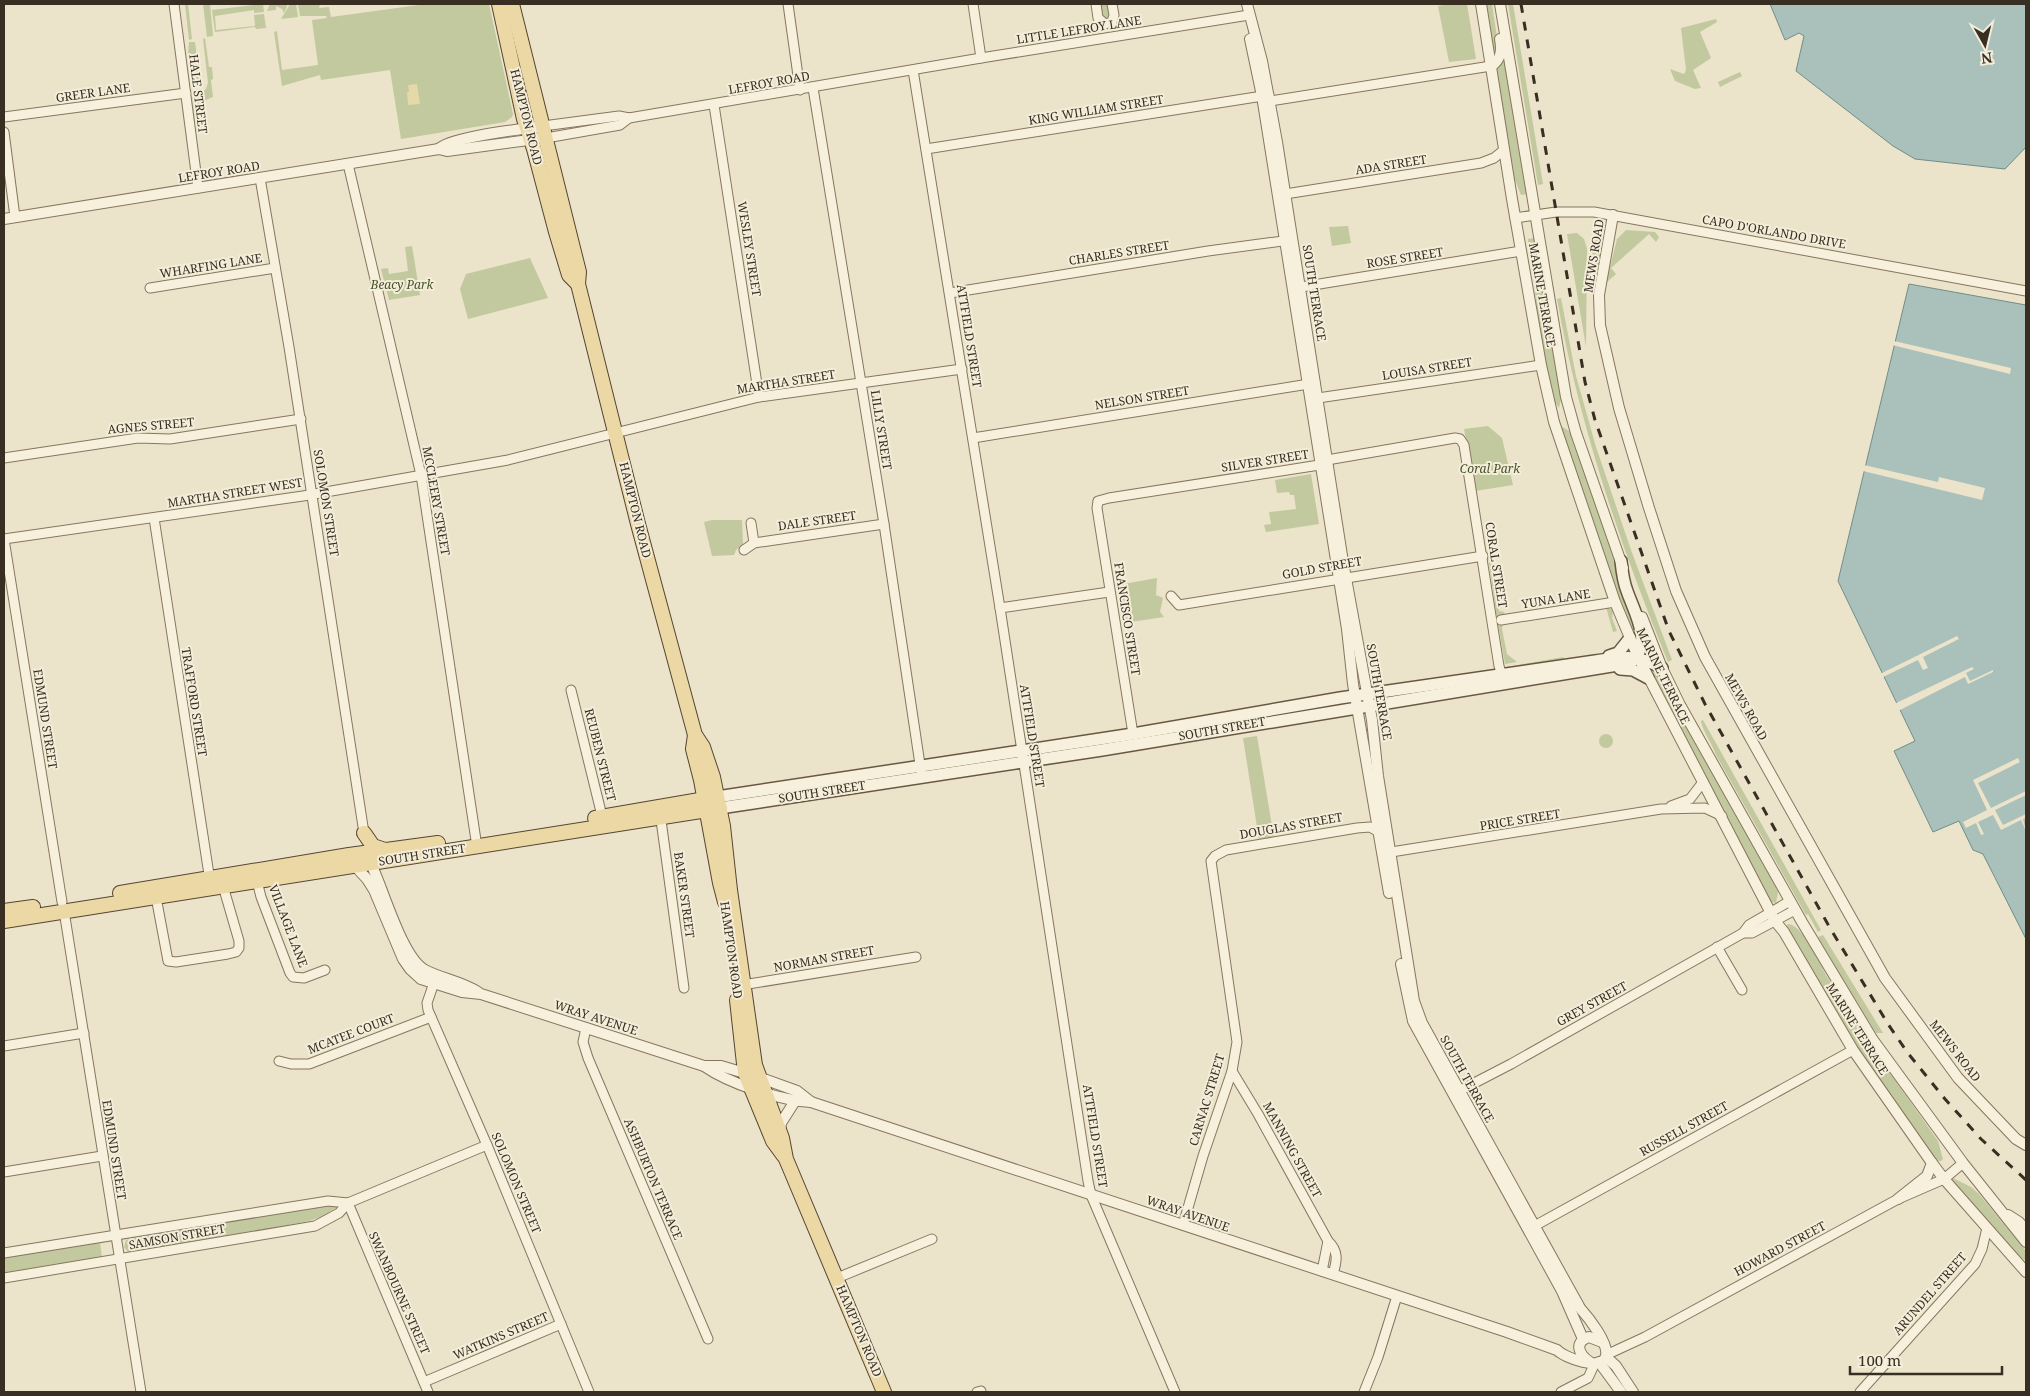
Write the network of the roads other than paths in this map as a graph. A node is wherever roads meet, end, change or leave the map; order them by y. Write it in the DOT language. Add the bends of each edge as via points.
graph roads {
  1 [pos="174,4"];
  2 [pos="499,4"];
  3 [pos="512,4"];
  4 [pos="788,4"];
  5 [pos="973,4"];
  6 [pos="1096,4"];
  7 [pos="1112,4"];
  8 [pos="1242,4"];
  9 [pos="1247,4"];
  10 [pos="1481,4"];
  11 [pos="1495,4"];
  12 [pos="1500,4"];
  13 [pos="1247,16"];
  14 [pos="981,58"];
  15 [pos="1491,66"];
  16 [pos="913,70"];
  17 [pos="813,88"];
  18 [pos="800,90"];
  19 [pos="186,93"];
  20 [pos="1267,97"];
  21 [pos="714,105"];
  22 [pos="4,116"];
  23 [pos="4,132"];
  24 [pos="544,132"];
  25 [pos="529,134"];
  26 [pos="926,149"];
  27 [pos="1504,150"];
  28 [pos="348,164"];
  29 [pos="260,178"];
  30 [pos="198,188"];
  31 [pos="1282,195"];
  32 [pos="1536,214"];
  33 [pos="1613,215"];
  34 [pos="15,217"];
  35 [pos="1515,218"];
  36 [pos="4,219"];
  37 [pos="1289,241"];
  38 [pos="1521,251"];
  39 [pos="275,268"];
  40 [pos="578,284"];
  41 [pos="150,288"];
  42 [pos="1296,288"];
  43 [pos="2026,291"];
  44 [pos="950,293"];
  45 [pos="1541,365"];
  46 [pos="962,369"];
  47 [pos="860,383"];
  48 [pos="1311,383"];
  49 [pos="759,397"];
  50 [pos="1318,398"];
  51 [pos="301,419"];
  52 [pos="616,433"];
  53 [pos="973,438"];
  54 [pos="1465,449"];
  55 [pos="4,458"];
  56 [pos="1324,462"];
  57 [pos="421,475"];
  58 [pos="312,494"];
  59 [pos="1097,508"];
  60 [pos="154,518"];
  61 [pos="751,523"];
  62 [pos="884,524"];
  63 [pos="4,539"];
  64 [pos="754,543"];
  65 [pos="744,550"];
  66 [pos="1483,556"];
  67 [pos="1621,561"];
  68 [pos="1342,578"];
  69 [pos="1109,592"];
  70 [pos="1171,596"];
  71 [pos="1615,602"];
  72 [pos="1000,608"];
  73 [pos="1501,620"];
  74 [pos="1630,638"];
  75 [pos="1638,657"];
  76 [pos="1597,665"];
  77 [pos="1662,668"];
  78 [pos="1648,678"];
  79 [pos="1504,679"];
  80 [pos="571,690"];
  81 [pos="1368,700"];
  82 [pos="1356,702"];
  83 [pos="1133,734"];
  84 [pos="1023,756"];
  85 [pos="921,772"];
  86 [pos="1703,782"];
  87 [pos="712,804"];
  88 [pos="1661,810"];
  89 [pos="660,812"];
  90 [pos="1722,816"];
  91 [pos="603,821"];
  92 [pos="1379,832"];
  93 [pos="477,842"];
  94 [pos="365,851"];
  95 [pos="1386,853"];
  96 [pos="1211,862"];
  97 [pos="260,875"];
  98 [pos="214,885"];
  99 [pos="156,897"];
  100 [pos="1792,906"];
  101 [pos="63,907"];
  102 [pos="4,911"];
  103 [pos="1773,916"];
  104 [pos="4,921"];
  105 [pos="1717,947"];
  106 [pos="916,956"];
  107 [pos="326,970"];
  108 [pos="435,978"];
  109 [pos="740,986"];
  110 [pos="684,988"];
  111 [pos="1742,990"];
  112 [pos="431,1017"];
  113 [pos="586,1028"];
  114 [pos="84,1033"];
  115 [pos="4,1046"];
  116 [pos="1852,1050"];
  117 [pos="279,1061"];
  118 [pos="1232,1071"];
  119 [pos="751,1079"];
  120 [pos="764,1092"];
  121 [pos="1456,1093"];
  122 [pos="795,1101"];
  123 [pos="810,1102"];
  124 [pos="780,1132"];
  125 [pos="487,1145"];
  126 [pos="2026,1146"];
  127 [pos="102,1156"];
  128 [pos="786,1159"];
  129 [pos="1932,1163"];
  130 [pos="1963,1163"];
  131 [pos="4,1172"];
  132 [pos="1944,1179"];
  133 [pos="1091,1195"];
  134 [pos="1898,1199"];
  135 [pos="348,1203"];
  136 [pos="1999,1209"];
  137 [pos="1183,1225"];
  138 [pos="1531,1227"];
  139 [pos="1987,1228"];
  140 [pos="2026,1230"];
  141 [pos="115,1236"];
  142 [pos="932,1239"];
  143 [pos="1328,1241"];
  144 [pos="2026,1242"];
  145 [pos="4,1253"];
  146 [pos="119,1260"];
  147 [pos="2022,1266"];
  148 [pos="1322,1271"];
  149 [pos="2026,1272"];
  150 [pos="1333,1274"];
  151 [pos="4,1278"];
  152 [pos="837,1278"];
  153 [pos="1397,1296"];
  154 [pos="561,1324"];
  155 [pos="708,1339"];
  156 [pos="1581,1342"];
  157 [pos="1602,1342"];
  158 [pos="1557,1350"];
  159 [pos="1599,1360"];
  160 [pos="424,1382"];
  161 [pos="141,1392"];
  162 [pos="428,1392"];
  163 [pos="589,1392"];
  164 [pos="884,1392"];
  165 [pos="1175,1392"];
  166 [pos="1364,1392"];
  167 [pos="1561,1392"];
  168 [pos="1621,1392"];
  169 [pos="1633,1392"];
  170 [pos="1860,1392"];
  1 -- 19 [label="street, HALE STREET"];
  2 -- 25 [label="main road, HAMPTON ROAD"];
  3 -- 24 [label="main road, HAMPTON ROAD"];
  4 -- 18 [label="street"];
  5 -- 14 [label="street"];
  6 -- 7 [label="street" via="1098,18 1104,24 1112,22"];
  8 -- 13 [label="street, SOUTH TERRACE"];
  9 -- 13 [label="street, SOUTH TERRACE"];
  10 -- 15 [label="street, MARINE TERRACE"];
  11 -- 15 [label="street" via="1501,49 1497,63"];
  12 -- 32 [label="street, MARINE TERRACE"];
  13 -- 14 [label="street, LITTLE LEFROY LANE"];
  13 -- 20 [label="street, SOUTH TERRACE"];
  14 -- 16 [label="street, LITTLE LEFROY LANE"];
  15 -- 20 [label="street, KING WILLIAM STREET"];
  15 -- 27 [label="street, MARINE TERRACE"];
  16 -- 17 [label="street, LEFROY ROAD"];
  16 -- 26 [label="street, ATTFIELD STREET"];
  17 -- 18 [label="street, LEFROY ROAD"];
  17 -- 47 [label="street, LILLY STREET"];
  18 -- 21 [label="street, LEFROY ROAD"];
  19 -- 22 [label="street, GREER LANE"];
  19 -- 30 [label="street, HALE STREET"];
  20 -- 26 [label="street, KING WILLIAM STREET"];
  20 -- 31 [label="street, SOUTH TERRACE"];
  21 -- 24 [label="street, LEFROY ROAD" via="629,118 619,116"];
  21 -- 49 [label="street, WESLEY STREET"];
  23 -- 34 [label="street"];
  24 -- 25 [label="street, LEFROY ROAD"];
  24 -- 40 [label="main road, HAMPTON ROAD" via="579,272"];
  25 -- 28 [label="street, LEFROY ROAD" via="459,140 444,144 439,149"];
  25 -- 40 [label="main road, HAMPTON ROAD" via="566,267 569,276"];
  26 -- 44 [label="street, ATTFIELD STREET"];
  27 -- 31 [label="street, ADA STREET" via="1481,163"];
  27 -- 35 [label="street, MARINE TERRACE"];
  28 -- 29 [label="street, LEFROY ROAD"];
  28 -- 57 [label="street, MCCLEERY STREET"];
  29 -- 30 [label="street, LEFROY ROAD"];
  29 -- 39 [label="street, SOLOMON STREET"];
  30 -- 34 [label="street, LEFROY ROAD"];
  31 -- 37 [label="street, SOUTH TERRACE"];
  32 -- 33 [label="street, CAPO D'ORLANDO DRIVE" via="1594,212"];
  32 -- 35 [label="street, CAPO D'ORLANDO DRIVE"];
  32 -- 67 [label="street, MARINE TERRACE" via="1566,397"];
  33 -- 43 [label="street, CAPO D'ORLANDO DRIVE"];
  33 -- 126 [label="street, MEWS ROAD" via="1599,295 1600,325 1618,408 1649,508 1676,591 1705,657 1885,978 1958,1078"];
  34 -- 36 [label="street, LEFROY ROAD"];
  35 -- 38 [label="street, MARINE TERRACE"];
  37 -- 42 [label="street, SOUTH TERRACE"];
  37 -- 44 [label="street, CHARLES STREET"];
  38 -- 42 [label="street, ROSE STREET"];
  38 -- 45 [label="street, MARINE TERRACE"];
  39 -- 41 [label="street, WHARFING LANE"];
  39 -- 51 [label="street, SOLOMON STREET"];
  40 -- 52 [label="main road, HAMPTON ROAD"];
  42 -- 48 [label="street, SOUTH TERRACE"];
  44 -- 46 [label="street, ATTFIELD STREET"];
  45 -- 50 [label="street, LOUISA STREET"];
  45 -- 71 [label="street, MARINE TERRACE" via="1554,422"];
  46 -- 47 [label="street, MARTHA STREET"];
  46 -- 53 [label="street, ATTFIELD STREET"];
  47 -- 49 [label="street, MARTHA STREET"];
  47 -- 62 [label="street, LILLY STREET"];
  48 -- 50 [label="street, SOUTH TERRACE"];
  48 -- 53 [label="street, NELSON STREET"];
  48 -- 56 [label="street, SOUTH TERRACE"];
  49 -- 52 [label="street, MARTHA STREET"];
  50 -- 56 [label="street, SOUTH TERRACE"];
  51 -- 55 [label="street, AGNES STREET" via="170,439 138,438"];
  51 -- 58 [label="street, SOLOMON STREET"];
  52 -- 57 [label="street, MARTHA STREET WEST" via="508,460"];
  52 -- 87 [label="main road, HAMPTON ROAD" via="696,735 693,749"];
  53 -- 72 [label="street, ATTFIELD STREET"];
  54 -- 56 [label="street, SILVER STREET" via="1462,441 1456,438"];
  54 -- 66 [label="street, CORAL STREET"];
  56 -- 59 [label="street, SILVER STREET" via="1108,498 1098,501"];
  56 -- 68 [label="street, SOUTH TERRACE"];
  57 -- 58 [label="street, MARTHA STREET WEST"];
  57 -- 93 [label="street, MCCLEERY STREET"];
  58 -- 60 [label="street, MARTHA STREET WEST"];
  58 -- 94 [label="street, SOLOMON STREET"];
  59 -- 69 [label="street, FRANCISCO STREET"];
  60 -- 63 [label="street, MARTHA STREET WEST"];
  60 -- 98 [label="street, TRAFFORD STREET"];
  61 -- 64 [label="street"];
  62 -- 64 [label="street, DALE STREET"];
  62 -- 85 [label="street, LILLY STREET"];
  63 -- 101 [label="street, EDMUND STREET"];
  64 -- 65 [label="street, DALE STREET"];
  66 -- 68 [label="street, GOLD STREET"];
  66 -- 79 [label="street, CORAL STREET" via="1499,666"];
  67 -- 75 [label="main road" via="1625,585 1642,632"];
  67 -- 77 [label="street, MARINE TERRACE"];
  68 -- 70 [label="street, GOLD STREET" via="1178,605"];
  68 -- 81 [label="street, SOUTH TERRACE"];
  68 -- 82 [label="street, SOUTH TERRACE"];
  69 -- 72 [label="street"];
  69 -- 83 [label="street, FRANCISCO STREET"];
  71 -- 73 [label="street, YUNA LANE"];
  71 -- 74 [label="street, MARINE TERRACE"];
  72 -- 84 [label="street, ATTFIELD STREET"];
  74 -- 75 [label="street, MARINE TERRACE"];
  74 -- 76 [label="main road" via="1618,653"];
  75 -- 76 [label="main road, SOUTH STREET" via="1630,663"];
  75 -- 77 [label="main road"];
  75 -- 78 [label="street, MARINE TERRACE"];
  76 -- 78 [label="main road" via="1633,670"];
  76 -- 79 [label="main road, SOUTH STREET"];
  77 -- 100 [label="street, MARINE TERRACE"];
  78 -- 86 [label="street, MARINE TERRACE"];
  79 -- 81 [label="main road, SOUTH STREET"];
  80 -- 91 [label="street, REUBEN STREET"];
  81 -- 82 [label="main road, SOUTH STREET"];
  81 -- 95 [label="street, SOUTH TERRACE"];
  82 -- 83 [label="main road, SOUTH STREET"];
  82 -- 84 [label="main road, SOUTH STREET"];
  82 -- 92 [label="street, SOUTH TERRACE"];
  83 -- 84 [label="main road, SOUTH STREET"];
  84 -- 85 [label="main road, SOUTH STREET"];
  84 -- 133 [label="street, ATTFIELD STREET"];
  85 -- 87 [label="main road, SOUTH STREET"];
  86 -- 88 [label="street, PRICE STREET" via="1690,799"];
  86 -- 90 [label="street, MARINE TERRACE"];
  87 -- 89 [label="main road, SOUTH STREET"];
  87 -- 109 [label="main road, HAMPTON ROAD"];
  88 -- 90 [label="street, PRICE STREET" via="1705,808"];
  88 -- 95 [label="street, PRICE STREET"];
  89 -- 91 [label="main road, SOUTH STREET"];
  89 -- 110 [label="street, BAKER STREET"];
  90 -- 103 [label="street, MARINE TERRACE"];
  91 -- 93 [label="main road, SOUTH STREET"];
  92 -- 95 [label="street, SOUTH TERRACE"];
  92 -- 96 [label="street, DOUGLAS STREET" via="1364,827 1226,850"];
  93 -- 94 [label="main road, SOUTH STREET"];
  93 -- 94 [label="main road, SOUTH STREET" via="433,853"];
  94 -- 97 [label="main road" via="358,860"];
  94 -- 108 [label="street, SOLOMON STREET" via="411,957"];
  94 -- 108 [label="street" via="367,878 407,964 420,979"];
  95 -- 121 [label="street, SOUTH TERRACE" via="1417,1013"];
  96 -- 118 [label="street, CARNAC STREET" via="1237,1042"];
  97 -- 98 [label="main road"];
  97 -- 107 [label="street, VILLAGE LANE" via="261,897 290,973 293,977 304,978"];
  98 -- 99 [label="main road"];
  98 -- 99 [label="street, TRAFFORD STREET" via="239,948 236,952 176,962 168,960"];
  98 -- 101 [label="main road"];
  99 -- 101 [label="main road"];
  100 -- 103 [label="street, GREY STREET"];
  100 -- 130 [label="street, MARINE TERRACE" via="1873,1040"];
  101 -- 102 [label="main road"];
  101 -- 104 [label="main road"];
  101 -- 114 [label="street, EDMUND STREET"];
  103 -- 105 [label="street, GREY STREET" via="1752,933 1743,933"];
  103 -- 116 [label="street, MARINE TERRACE"];
  105 -- 111 [label="street"];
  105 -- 121 [label="street, GREY STREET"];
  106 -- 109 [label="street, NORMAN STREET"];
  108 -- 112 [label="street, SOLOMON STREET" via="427,1003"];
  108 -- 113 [label="street, WRAY AVENUE" via="462,992 481,994"];
  109 -- 119 [label="main road, HAMPTON ROAD" via="755,1065"];
  112 -- 117 [label="street, MCATEE COURT" via="309,1064"];
  112 -- 125 [label="street, SOLOMON STREET"];
  113 -- 119 [label="street, WRAY AVENUE" via="704,1066 720,1077"];
  113 -- 155 [label="street, ASHBURTON TERRACE" via="583,1042 588,1058"];
  114 -- 115 [label="street"];
  114 -- 127 [label="street, EDMUND STREET"];
  116 -- 129 [label="street, MARINE TERRACE"];
  116 -- 138 [label="street, RUSSELL STREET"];
  118 -- 137 [label="street, CARNAC STREET"];
  118 -- 143 [label="street, MANNING STREET"];
  119 -- 120 [label="main road, HAMPTON ROAD"];
  119 -- 123 [label="street, WRAY AVENUE" via="797,1091"];
  119 -- 128 [label="main road, HAMPTON ROAD" via="773,1141"];
  120 -- 122 [label="street, WRAY AVENUE"];
  120 -- 124 [label="main road, HAMPTON ROAD"];
  121 -- 138 [label="street, SOUTH TERRACE"];
  122 -- 123 [label="street, WRAY AVENUE"];
  122 -- 124 [label="street" via="781,1123"];
  123 -- 133 [label="street, WRAY AVENUE"];
  124 -- 128 [label="main road, HAMPTON ROAD"];
  125 -- 135 [label="street, SAMSON STREET"];
  125 -- 154 [label="street, SOLOMON STREET"];
  127 -- 131 [label="street"];
  127 -- 141 [label="street, EDMUND STREET"];
  128 -- 152 [label="main road, HAMPTON ROAD"];
  129 -- 132 [label="street, MARINE TERRACE"];
  129 -- 134 [label="street" via="1927,1176"];
  130 -- 132 [label="street, HOWARD STREET"];
  130 -- 136 [label="street, MARINE TERRACE"];
  132 -- 134 [label="street, HOWARD STREET"];
  132 -- 139 [label="street, MARINE TERRACE"];
  133 -- 137 [label="street, WRAY AVENUE"];
  133 -- 165 [label="street, ATTFIELD STREET"];
  134 -- 159 [label="street, HOWARD STREET"];
  135 -- 141 [label="street, SAMSON STREET" via="328,1201"];
  135 -- 146 [label="street, SAMSON STREET" via="339,1213 315,1226"];
  135 -- 160 [label="street, SWANBOURNE STREET"];
  136 -- 140 [label="street"];
  136 -- 144 [label="street, MARINE TERRACE"];
  137 -- 148 [label="street, WRAY AVENUE"];
  138 -- 156 [label="street, SOUTH TERRACE" via="1562,1291"];
  138 -- 157 [label="street, SOUTH TERRACE" via="1580,1308 1594,1324"];
  139 -- 147 [label="street, MARINE TERRACE"];
  139 -- 170 [label="street, ARUNDEL STREET" via="1975,1264"];
  141 -- 145 [label="street, SAMSON STREET"];
  141 -- 146 [label="street, EDMUND STREET"];
  142 -- 152 [label="street"];
  143 -- 148 [label="street"];
  143 -- 150 [label="street, MANNING STREET" via="1336,1253"];
  146 -- 151 [label="street, SAMSON STREET"];
  146 -- 161 [label="street, EDMUND STREET"];
  147 -- 149 [label="street, MARINE TERRACE"];
  148 -- 150 [label="street, WRAY AVENUE"];
  150 -- 153 [label="street, WRAY AVENUE"];
  152 -- 164 [label="main road, HAMPTON ROAD"];
  153 -- 158 [label="street, WRAY AVENUE"];
  153 -- 166 [label="street"];
  154 -- 160 [label="street, WATKINS STREET"];
  154 -- 163 [label="street, SOLOMON STREET"];
  156 -- 157 [label="street" via="1594,1338"];
  156 -- 158 [label="street"];
  156 -- 159 [label="street, SOUTH TERRACE" via="1582,1357"];
  157 -- 159 [label="street, SOUTH TERRACE"];
  158 -- 159 [label="street, WRAY AVENUE" via="1567,1357"];
  159 -- 167 [label="street" via="1588,1378"];
  159 -- 168 [label="street"];
  159 -- 169 [label="street" via="1616,1366"];
  160 -- 162 [label="street, SWANBOURNE STREET"];
}
